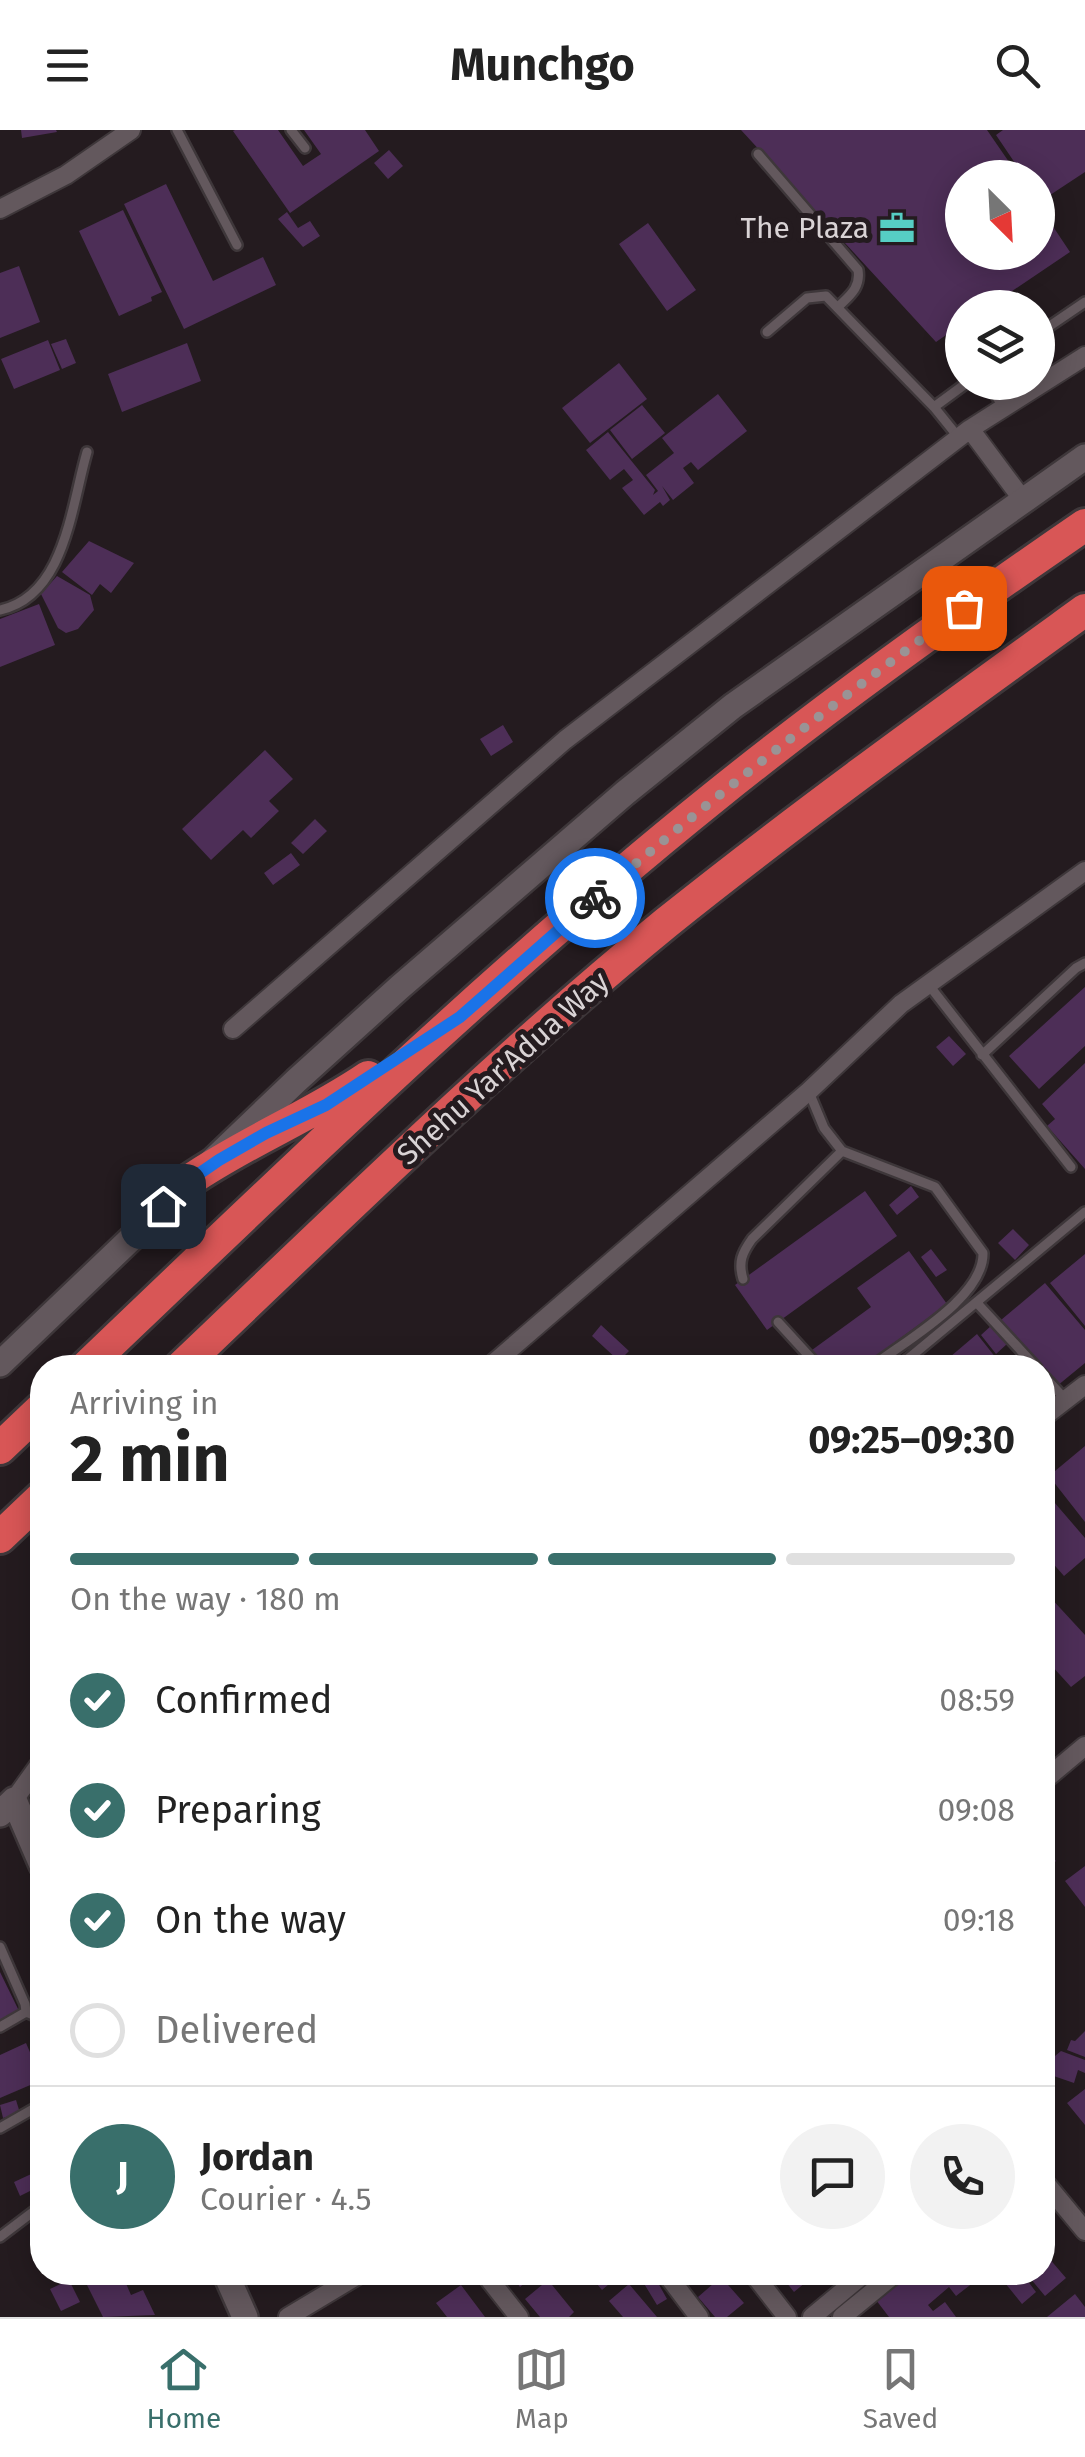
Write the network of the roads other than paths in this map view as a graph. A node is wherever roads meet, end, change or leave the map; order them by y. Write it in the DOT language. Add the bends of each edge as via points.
graph roads {
  1 [pos="176,130"];
  2 [pos="291,130"];
  3 [pos="127,131"];
  4 [pos="305,148"];
  5 [pos="758,154"];
  6 [pos="4,203"];
  7 [pos="237,245"];
  8 [pos="1085,302"];
  9 [pos="838,307"];
  10 [pos="1055,322"];
  11 [pos="767,332"];
  12 [pos="1085,356"];
  13 [pos="945,399"];
  14 [pos="998,400"];
  15 [pos="934,407"];
  16 [pos="1004,408"];
  17 [pos="964,434"];
  18 [pos="87,452"];
  19 [pos="1085,456"];
  20 [pos="1023,500"];
  21 [pos="1085,525"];
  22 [pos="0,610"];
  23 [pos="1085,610"];
  24 [pos="1085,871"];
  25 [pos="1085,963"];
  26 [pos="928,984"];
  27 [pos="460,1017"];
  28 [pos="233,1030"];
  29 [pos="982,1055"];
  30 [pos="808,1091"];
  31 [pos="842,1150"];
  32 [pos="1071,1166"];
  33 [pos="190,1180"];
  34 [pos="1081,1216"];
  35 [pos="1085,1228"];
  36 [pos="743,1279"];
  37 [pos="977,1303"];
  38 [pos="778,1322"];
  39 [pos="99,1355"];
  40 [pos="194,1355"];
  41 [pos="503,1355"];
  42 [pos="808,1355"];
  43 [pos="887,1355"];
  44 [pos="913,1355"];
  45 [pos="1024,1355"];
  46 [pos="0,1364"];
  47 [pos="1085,1385"];
  48 [pos="1055,1388"];
  49 [pos="1066,1400"];
  50 [pos="1055,1408"];
  51 [pos="30,1419"];
  52 [pos="0,1448"];
  53 [pos="30,1508"];
  54 [pos="0,1537"];
  55 [pos="1085,1746"];
  56 [pos="1055,1771"];
  57 [pos="30,1777"];
  58 [pos="7,1807"];
  59 [pos="30,1845"];
  60 [pos="0,1947"];
  61 [pos="26,2012"];
  62 [pos="30,2014"];
  63 [pos="0,2027"];
  64 [pos="30,2111"];
  65 [pos="0,2128"];
  66 [pos="1055,2195"];
  67 [pos="30,2214"];
  68 [pos="1085,2231"];
  69 [pos="0,2237"];
  70 [pos="231,2285"];
  71 [pos="341,2285"];
  72 [pos="494,2285"];
  73 [pos="675,2285"];
  74 [pos="762,2285"];
  75 [pos="850,2285"];
  76 [pos="883,2285"];
  77 [pos="853,2314"];
  78 [pos="245,2317"];
  79 [pos="288,2317"];
  80 [pos="519,2317"];
  81 [pos="699,2317"];
  82 [pos="788,2317"];
  83 [pos="812,2317"];
  1 -- 7 [label="lane"];
  2 -- 4 [label="lane"];
  3 -- 6 [label="street" via="66,175"];
  5 -- 9 [label="lane" via="858,270 856,289"];
  8 -- 10 [label="lane"];
  9 -- 11 [label="lane" via="826,296 807,298"];
  9 -- 15 [label="lane"];
  12 -- 16 [label="street"];
  13 -- 15 [label="lane"];
  14 -- 16 [label="lane"];
  15 -- 17 [label="lane"];
  16 -- 17 [label="street"];
  17 -- 20 [label="street"];
  17 -- 28 [label="street" via="566,740"];
  18 -- 22 [label="lane" via="54,568 33,596"];
  19 -- 20 [label="street"];
  20 -- 33 [label="street" via="733,706 625,793"];
  21 -- 27 [label="highway" via="858,684 711,799"];
  23 -- 40 [label="highway, Shehu Yar'Adua Way" via="666,924 412,1149"];
  24 -- 26 [label="street"];
  25 -- 29 [label="lane"];
  26 -- 29 [label="lane"];
  26 -- 30 [label="street"];
  27 -- 33 [label="highway" via="326,1105"];
  27 -- 39 [label="highway"];
  29 -- 32 [label="lane"];
  30 -- 31 [label="lane"];
  30 -- 41 [label="street"];
  31 -- 36 [label="lane" via="752,1239 742,1253"];
  31 -- 43 [label="lane" via="935,1187 983,1253 968,1293"];
  33 -- 46 [label="street"];
  34 -- 35 [label="lane"];
  34 -- 37 [label="lane"];
  37 -- 44 [label="lane"];
  37 -- 45 [label="lane"];
  38 -- 42 [label="lane"];
  47 -- 49 [label="street"];
  48 -- 49 [label="lane"];
  49 -- 50 [label="street"];
  51 -- 52 [label="highway"];
  53 -- 54 [label="highway"];
  55 -- 56 [label="street"];
  57 -- 58 [label="street"];
  58 -- 59 [label="street"];
  60 -- 61 [label="lane"];
  61 -- 62 [label="lane"];
  61 -- 63 [label="lane"];
  64 -- 65 [label="lane"];
  66 -- 68 [label="street"];
  67 -- 69 [label="lane"];
  70 -- 78 [label="street"];
  71 -- 79 [label="street"];
  72 -- 80 [label="street"];
  73 -- 81 [label="street"];
  74 -- 82 [label="street"];
  75 -- 83 [label="street"];
  76 -- 77 [label="street"];
}
